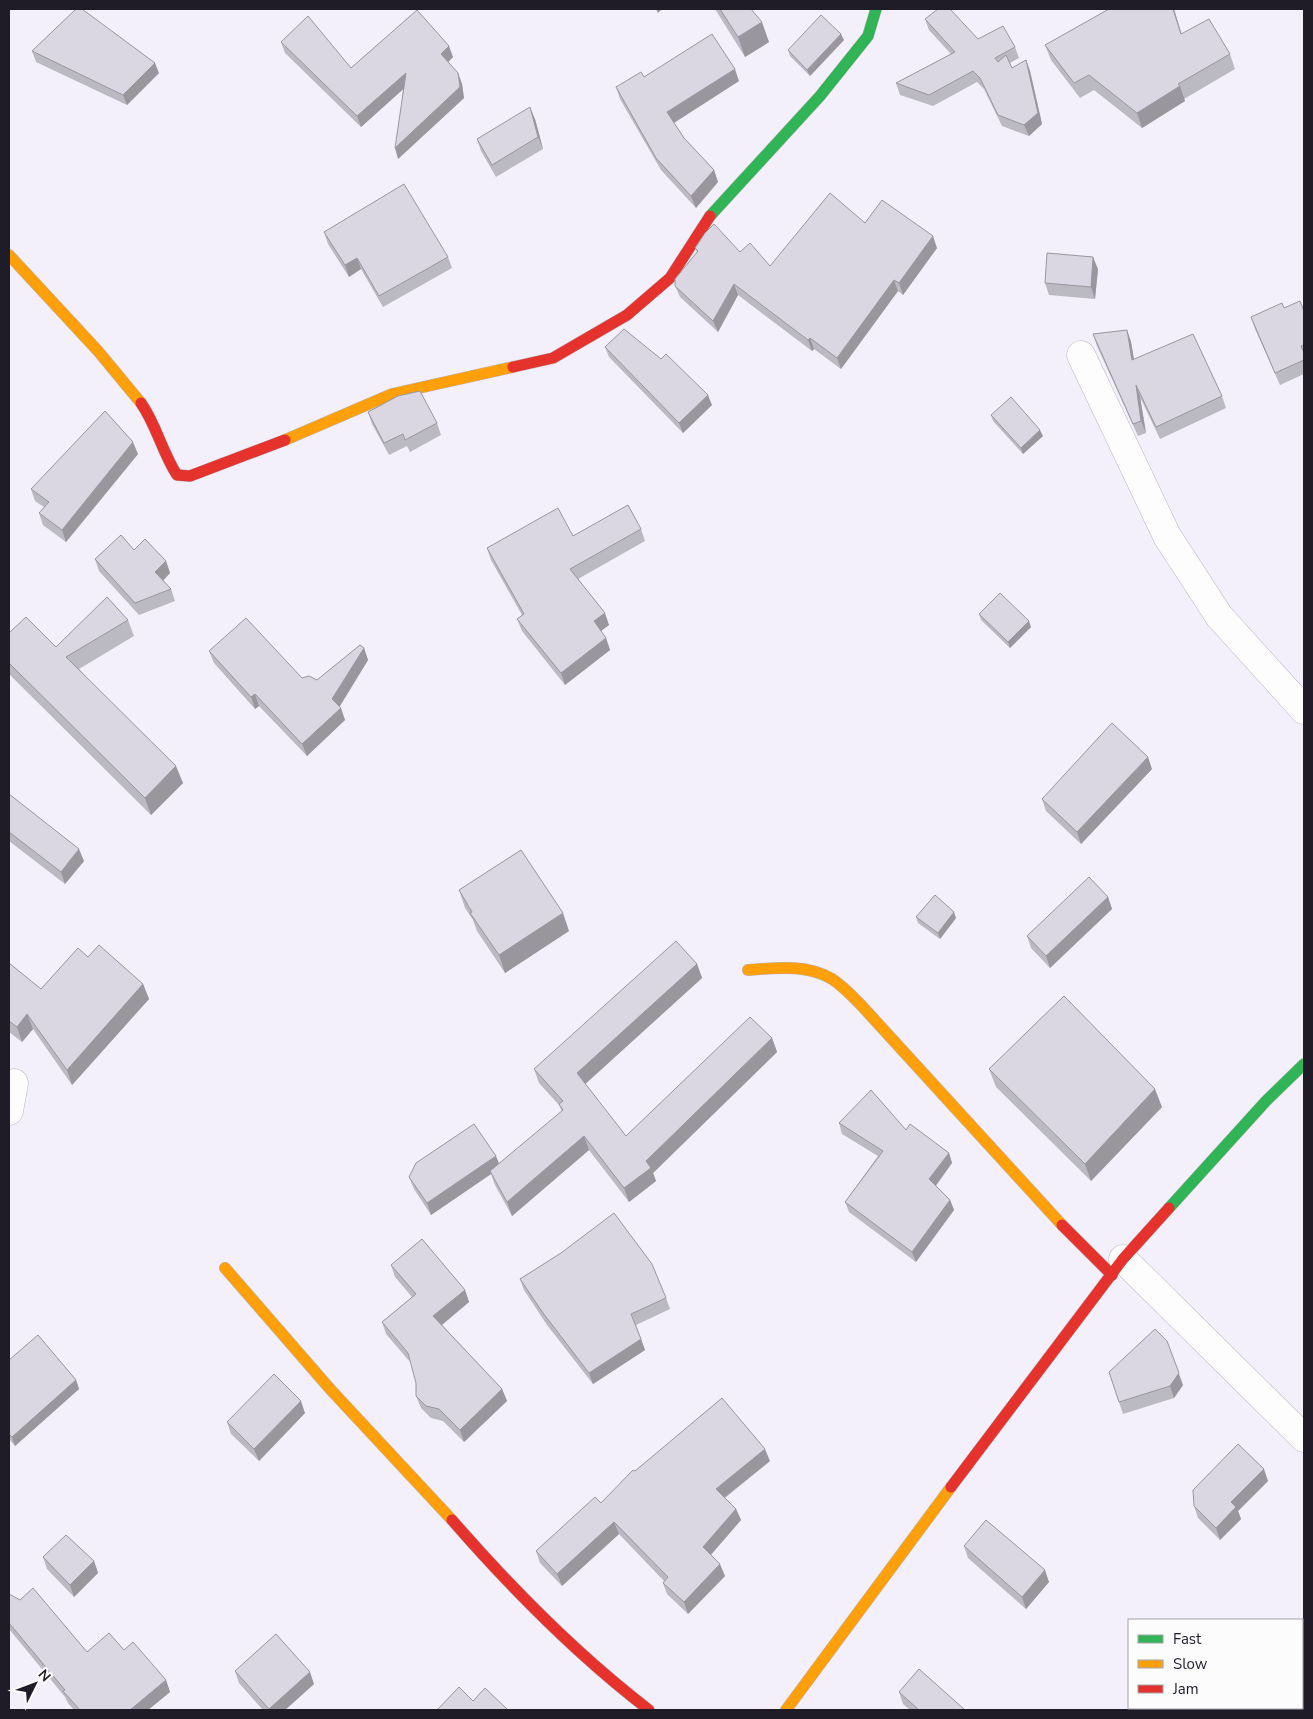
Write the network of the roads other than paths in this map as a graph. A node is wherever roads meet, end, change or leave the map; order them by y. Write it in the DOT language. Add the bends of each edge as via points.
graph roads {
  1 [pos="876,9"];
  2 [pos="9,255"];
  3 [pos="1081,355"];
  4 [pos="1304,710"];
  5 [pos="748,970"];
  6 [pos="1304,1064"];
  7 [pos="14,1083"];
  8 [pos="9,1111"];
  9 [pos="1118,1267"];
  10 [pos="225,1268"];
  11 [pos="1304,1438"];
  12 [pos="649,1710"];
  13 [pos="786,1710"];
  1 -- 2 [label="street" via="868,36 820,96 718,205 670,278 627,314 553,358 392,394 257,452 190,476 177,475 171,467 150,415 122,378"];
  3 -- 4 [label="street" via="1167,536 1219,616"];
  5 -- 9 [label="street" via="785,967 832,979 862,1005 1054,1216"];
  6 -- 9 [label="street" via="1266,1101"];
  7 -- 8 [label="street"];
  9 -- 11 [label="street"];
  9 -- 13 [label="street"];
  10 -- 12 [label="street" via="501,1576 602,1674"];
}
